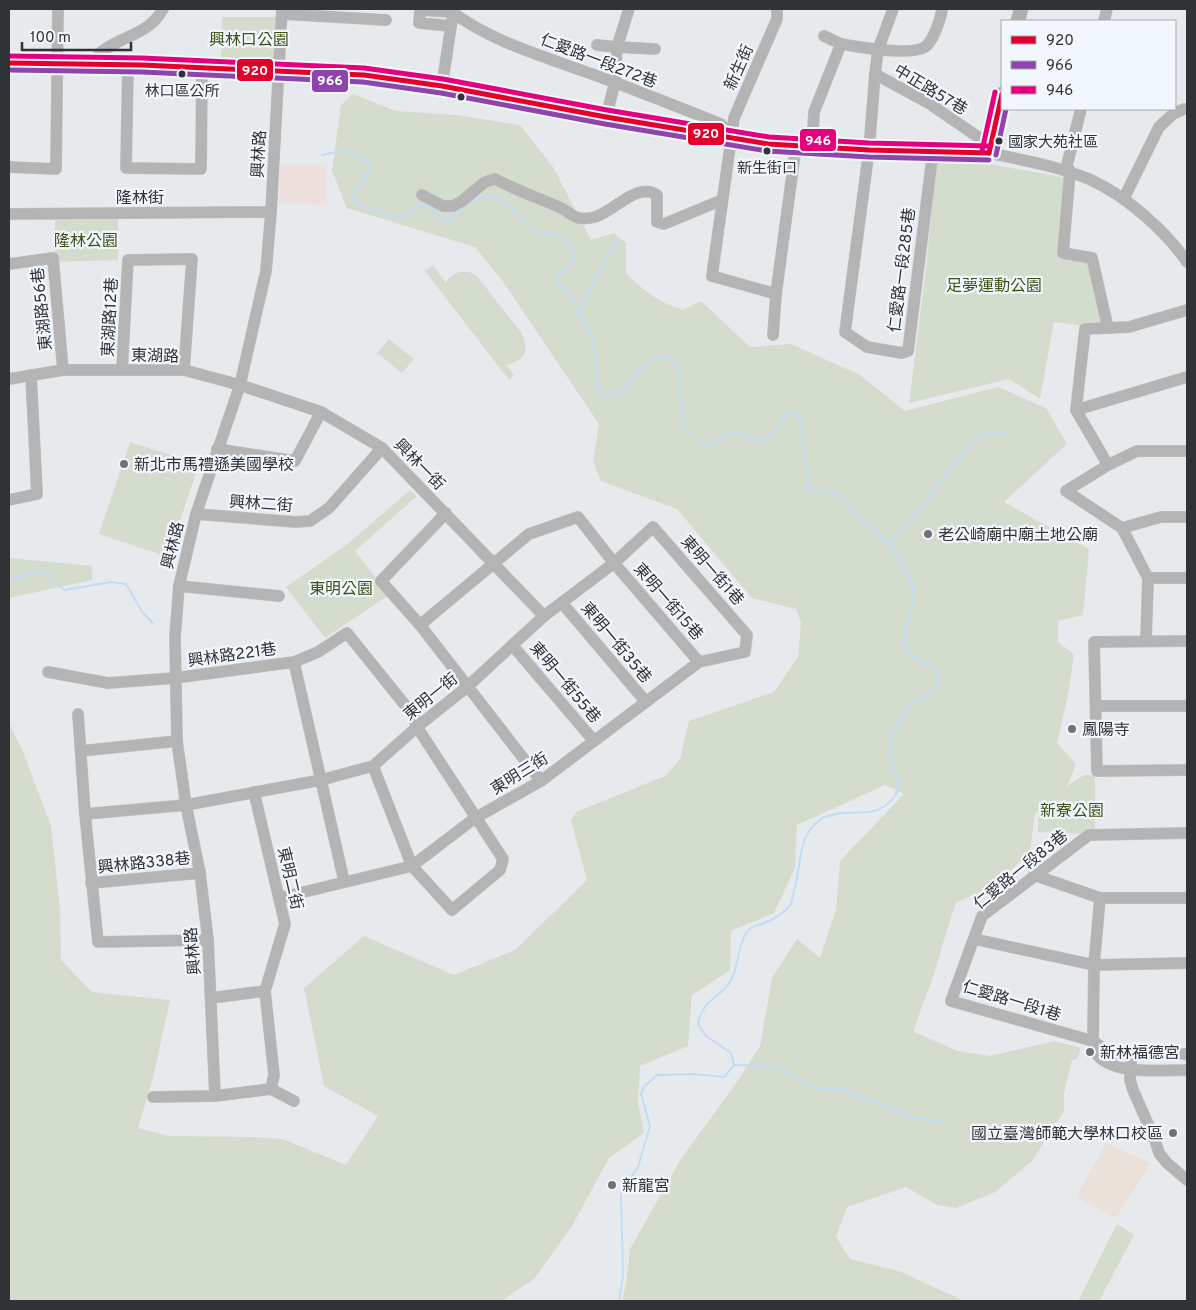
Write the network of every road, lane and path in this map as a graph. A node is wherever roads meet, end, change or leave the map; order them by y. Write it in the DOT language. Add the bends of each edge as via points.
graph roads {
  1 [pos="58,9"];
  2 [pos="164,9"];
  3 [pos="629,9"];
  4 [pos="777,9"];
  5 [pos="893,9"];
  6 [pos="942,9"];
  7 [pos="450,10"];
  8 [pos="282,12"];
  9 [pos="327,13"];
  10 [pos="367,14"];
  11 [pos="386,20"];
  12 [pos="451,26"];
  13 [pos="824,36"];
  14 [pos="841,44"];
  15 [pos="598,45"];
  16 [pos="618,46"];
  17 [pos="655,50"];
  18 [pos="878,50"];
  19 [pos="9,63"];
  20 [pos="58,64"];
  21 [pos="91,65"];
  22 [pos="128,65"];
  23 [pos="202,68"];
  24 [pos="280,70"];
  25 [pos="875,74"];
  26 [pos="615,82"];
  27 [pos="442,86"];
  28 [pos="1001,99"];
  29 [pos="1184,109"];
  30 [pos="1081,110"];
  31 [pos="606,117"];
  32 [pos="732,138"];
  33 [pos="796,146"];
  34 [pos="812,147"];
  35 [pos="869,150"];
  36 [pos="933,151"];
  37 [pos="990,153"];
  38 [pos="9,167"];
  39 [pos="1068,168"];
  40 [pos="1126,194"];
  41 [pos="422,195"];
  42 [pos="722,200"];
  43 [pos="271,212"];
  44 [pos="9,214"];
  45 [pos="1187,252"];
  46 [pos="1187,262"];
  47 [pos="9,264"];
  48 [pos="776,294"];
  49 [pos="1187,310"];
  50 [pos="1108,328"];
  51 [pos="772,335"];
  52 [pos="63,370"];
  53 [pos="122,370"];
  54 [pos="184,370"];
  55 [pos="31,375"];
  56 [pos="1187,377"];
  57 [pos="9,379"];
  58 [pos="240,385"];
  59 [pos="1076,410"];
  60 [pos="321,412"];
  61 [pos="382,448"];
  62 [pos="217,449"];
  63 [pos="1187,451"];
  64 [pos="1108,465"];
  65 [pos="9,500"];
  66 [pos="196,514"];
  67 [pos="446,514"];
  68 [pos="1187,517"];
  69 [pos="653,527"];
  70 [pos="1122,528"];
  71 [pos="494,563"];
  72 [pos="614,563"];
  73 [pos="1148,578"];
  74 [pos="1187,578"];
  75 [pos="179,586"];
  76 [pos="279,596"];
  77 [pos="562,603"];
  78 [pos="544,616"];
  79 [pos="420,625"];
  80 [pos="748,635"];
  81 [pos="1146,641"];
  82 [pos="1187,641"];
  83 [pos="512,645"];
  84 [pos="294,662"];
  85 [pos="700,662"];
  86 [pos="48,672"];
  87 [pos="176,678"];
  88 [pos="467,687"];
  89 [pos="646,702"];
  90 [pos="1096,706"];
  91 [pos="1187,706"];
  92 [pos="78,714"];
  93 [pos="417,727"];
  94 [pos="177,741"];
  95 [pos="594,741"];
  96 [pos="81,751"];
  97 [pos="373,766"];
  98 [pos="1187,770"];
  99 [pos="321,780"];
  100 [pos="541,782"];
  101 [pos="254,792"];
  102 [pos="186,805"];
  103 [pos="85,814"];
  104 [pos="475,818"];
  105 [pos="1187,833"];
  106 [pos="412,866"];
  107 [pos="200,873"];
  108 [pos="1034,875"];
  109 [pos="344,881"];
  110 [pos="91,883"];
  111 [pos="279,898"];
  112 [pos="1100,898"];
  113 [pos="1187,898"];
  114 [pos="974,939"];
  115 [pos="208,940"];
  116 [pos="1187,963"];
  117 [pos="1094,965"];
  118 [pos="265,991"];
  119 [pos="211,998"];
  120 [pos="1093,1041"];
  121 [pos="1131,1054"];
  122 [pos="1187,1054"];
  123 [pos="1131,1070"];
  124 [pos="1187,1070"];
  125 [pos="271,1089"];
  126 [pos="215,1096"];
  127 [pos="153,1098"];
  128 [pos="294,1101"];
  129 [pos="1187,1180"];
  1 -- 20 [label="street"];
  2 -- 21 [label="street" via="142,31 104,50"];
  3 -- 16 [label="street"];
  4 -- 32 [label="street, 新生街" via="777,19 734,118"];
  5 -- 18 [label="street, 中正路57巷"];
  6 -- 18 [label="street" via="928,46"];
  7 -- 12 [label="street"];
  7 -- 12 [label="street" via="420,10 419,23"];
  7 -- 26 [label="street, 仁愛路一段272巷" via="488,34"];
  8 -- 9 [label="street"];
  8 -- 24 [label="street, 興林路"];
  9 -- 10 [label="street"];
  10 -- 11 [label="street"];
  12 -- 27 [label="street"];
  13 -- 14 [label="street"];
  14 -- 18 [label="street"];
  14 -- 34 [label="street" via="814,112"];
  15 -- 16 [label="street"];
  16 -- 17 [label="street"];
  16 -- 26 [label="street"];
  18 -- 25 [label="street, 中正路57巷"];
  19 -- 20 [label="main road"];
  20 -- 21 [label="main road"];
  20 -- 38 [label="street" via="56,170"];
  21 -- 22 [label="main road"];
  22 -- 23 [label="main road"];
  22 -- 23 [label="street" via="126,168 201,169"];
  23 -- 24 [label="main road"];
  24 -- 27 [label="main road" via="364,75"];
  24 -- 43 [label="street, 興林路"];
  25 -- 35 [label="street, 中正路57巷"];
  25 -- 37 [label="street, 中正路57巷" via="930,104 978,137"];
  26 -- 31 [label="street"];
  26 -- 32 [label="street, 仁愛路一段272巷" via="721,124"];
  27 -- 31 [label="main road"];
  28 -- 37 [label="main road"];
  29 -- 40 [label="street" via="1159,127"];
  30 -- 39 [label="street"];
  31 -- 32 [label="main road"];
  32 -- 33 [label="main road"];
  32 -- 42 [label="street, 新生街"];
  33 -- 34 [label="main road"];
  33 -- 48 [label="street"];
  34 -- 35 [label="main road"];
  35 -- 36 [label="main road"];
  35 -- 36 [label="street, 仁愛路一段285巷" via="845,332 867,348 902,353 908,351"];
  36 -- 37 [label="main road"];
  37 -- 39 [label="street" via="1034,156"];
  39 -- 40 [label="street" via="1088,172"];
  39 -- 46 [label="street" via="1134,208 1171,242"];
  39 -- 50 [label="street" via="1063,254 1092,258"];
  40 -- 45 [label="street" via="1161,223"];
  41 -- 42 [label="street" via="443,206 453,206 485,182 495,179 579,218 596,217 626,198 654,192 657,195 657,222 664,224"];
  42 -- 48 [label="street, 新生街" via="712,276"];
  43 -- 44 [label="street, 隆林街"];
  43 -- 58 [label="street, 興林路" via="266,271"];
  47 -- 52 [label="street, 東湖路56巷" via="53,258"];
  48 -- 51 [label="street"];
  49 -- 50 [label="street" via="1129,327"];
  50 -- 59 [label="street" via="1086,329"];
  52 -- 53 [label="street, 東湖路"];
  52 -- 55 [label="street, 東湖路"];
  53 -- 54 [label="street, 東湖路"];
  53 -- 54 [label="street, 東湖路12巷" via="128,260 192,259"];
  54 -- 58 [label="street, 東湖路"];
  55 -- 57 [label="street, 東湖路"];
  55 -- 65 [label="street" via="37,494"];
  56 -- 59 [label="street"];
  58 -- 60 [label="street, 興林一街"];
  58 -- 62 [label="street, 興林路"];
  59 -- 64 [label="street"];
  60 -- 61 [label="street, 興林一街"];
  60 -- 62 [label="street" via="295,461"];
  61 -- 66 [label="street, 興林二街" via="330,508 310,520 295,522"];
  61 -- 67 [label="street, 興林一街"];
  62 -- 66 [label="street, 興林路"];
  63 -- 64 [label="street" via="1137,451"];
  64 -- 70 [label="street" via="1066,491"];
  66 -- 75 [label="street, 興林路"];
  67 -- 71 [label="street, 興林一街"];
  67 -- 79 [label="street" via="382,581"];
  68 -- 70 [label="street" via="1160,517"];
  69 -- 72 [label="street, 東明一街"];
  69 -- 80 [label="street, 東明一街1巷"];
  70 -- 73 [label="street"];
  71 -- 72 [label="street, 東明一街15巷" via="529,534 578,517"];
  71 -- 78 [label="street, 興林一街"];
  71 -- 79 [label="street"];
  72 -- 77 [label="street, 東明一街"];
  72 -- 85 [label="street, 東明一街15巷"];
  73 -- 74 [label="street"];
  73 -- 81 [label="street"];
  75 -- 76 [label="street"];
  75 -- 87 [label="street, 興林路"];
  77 -- 78 [label="street, 東明一街"];
  77 -- 89 [label="street, 東明一街35巷"];
  78 -- 83 [label="street, 東明一街"];
  79 -- 88 [label="street"];
  80 -- 85 [label="street, 東明三街" via="745,652"];
  81 -- 82 [label="street"];
  81 -- 90 [label="street" via="1094,642"];
  83 -- 88 [label="street, 東明一街"];
  83 -- 95 [label="street, 東明一街55巷"];
  84 -- 87 [label="street, 興林路221巷"];
  84 -- 93 [label="street, 興林路221巷" via="318,652 347,633 413,716"];
  84 -- 99 [label="street"];
  85 -- 89 [label="street, 東明三街"];
  86 -- 87 [label="street, 興林路221巷" via="108,683"];
  87 -- 94 [label="street, 興林路"];
  88 -- 93 [label="street, 東明一街"];
  88 -- 100 [label="street"];
  89 -- 95 [label="street, 東明三街"];
  90 -- 91 [label="street"];
  90 -- 98 [label="street" via="1097,770"];
  92 -- 96 [label="street"];
  93 -- 97 [label="street, 東明一街"];
  93 -- 104 [label="street"];
  94 -- 96 [label="street"];
  94 -- 102 [label="street, 興林路"];
  95 -- 100 [label="street, 東明三街"];
  96 -- 103 [label="street"];
  97 -- 99 [label="street, 東明一街"];
  97 -- 106 [label="street"];
  99 -- 101 [label="street, 東明一街"];
  99 -- 109 [label="street"];
  100 -- 104 [label="street, 東明三街"];
  101 -- 102 [label="street, 東明一街"];
  101 -- 111 [label="street, 東明二街"];
  102 -- 103 [label="street, 東明一街"];
  102 -- 107 [label="street, 興林路"];
  103 -- 110 [label="street"];
  104 -- 106 [label="street, 東明三街"];
  104 -- 106 [label="street" via="503,859 500,870 452,910"];
  105 -- 108 [label="street, 仁愛路一段83巷" via="1089,835"];
  106 -- 109 [label="street, 東明三街"];
  107 -- 110 [label="street, 興林路338巷"];
  107 -- 115 [label="street, 興林路"];
  108 -- 112 [label="street"];
  108 -- 114 [label="street, 仁愛路一段83巷" via="982,916"];
  109 -- 111 [label="street, 東明三街"];
  110 -- 115 [label="street" via="98,942"];
  111 -- 118 [label="street, 東明二街" via="285,924"];
  112 -- 113 [label="street"];
  112 -- 117 [label="street"];
  114 -- 117 [label="street"];
  114 -- 120 [label="street, 仁愛路一段1巷" via="951,1001"];
  115 -- 119 [label="street, 興林路"];
  116 -- 117 [label="street"];
  117 -- 120 [label="street"];
  118 -- 119 [label="street"];
  118 -- 125 [label="street, 東明二街" via="274,1076"];
  119 -- 126 [label="street, 興林路"];
  120 -- 121 [label="street" via="1108,1053"];
  120 -- 123 [label="street" via="1095,1052 1102,1060"];
  121 -- 122 [label="street"];
  121 -- 123 [label="street"];
  123 -- 124 [label="street"];
  123 -- 129 [label="street" via="1132,1090 1159,1153"];
  125 -- 126 [label="street"];
  125 -- 128 [label="street"];
  126 -- 127 [label="street"];
}
